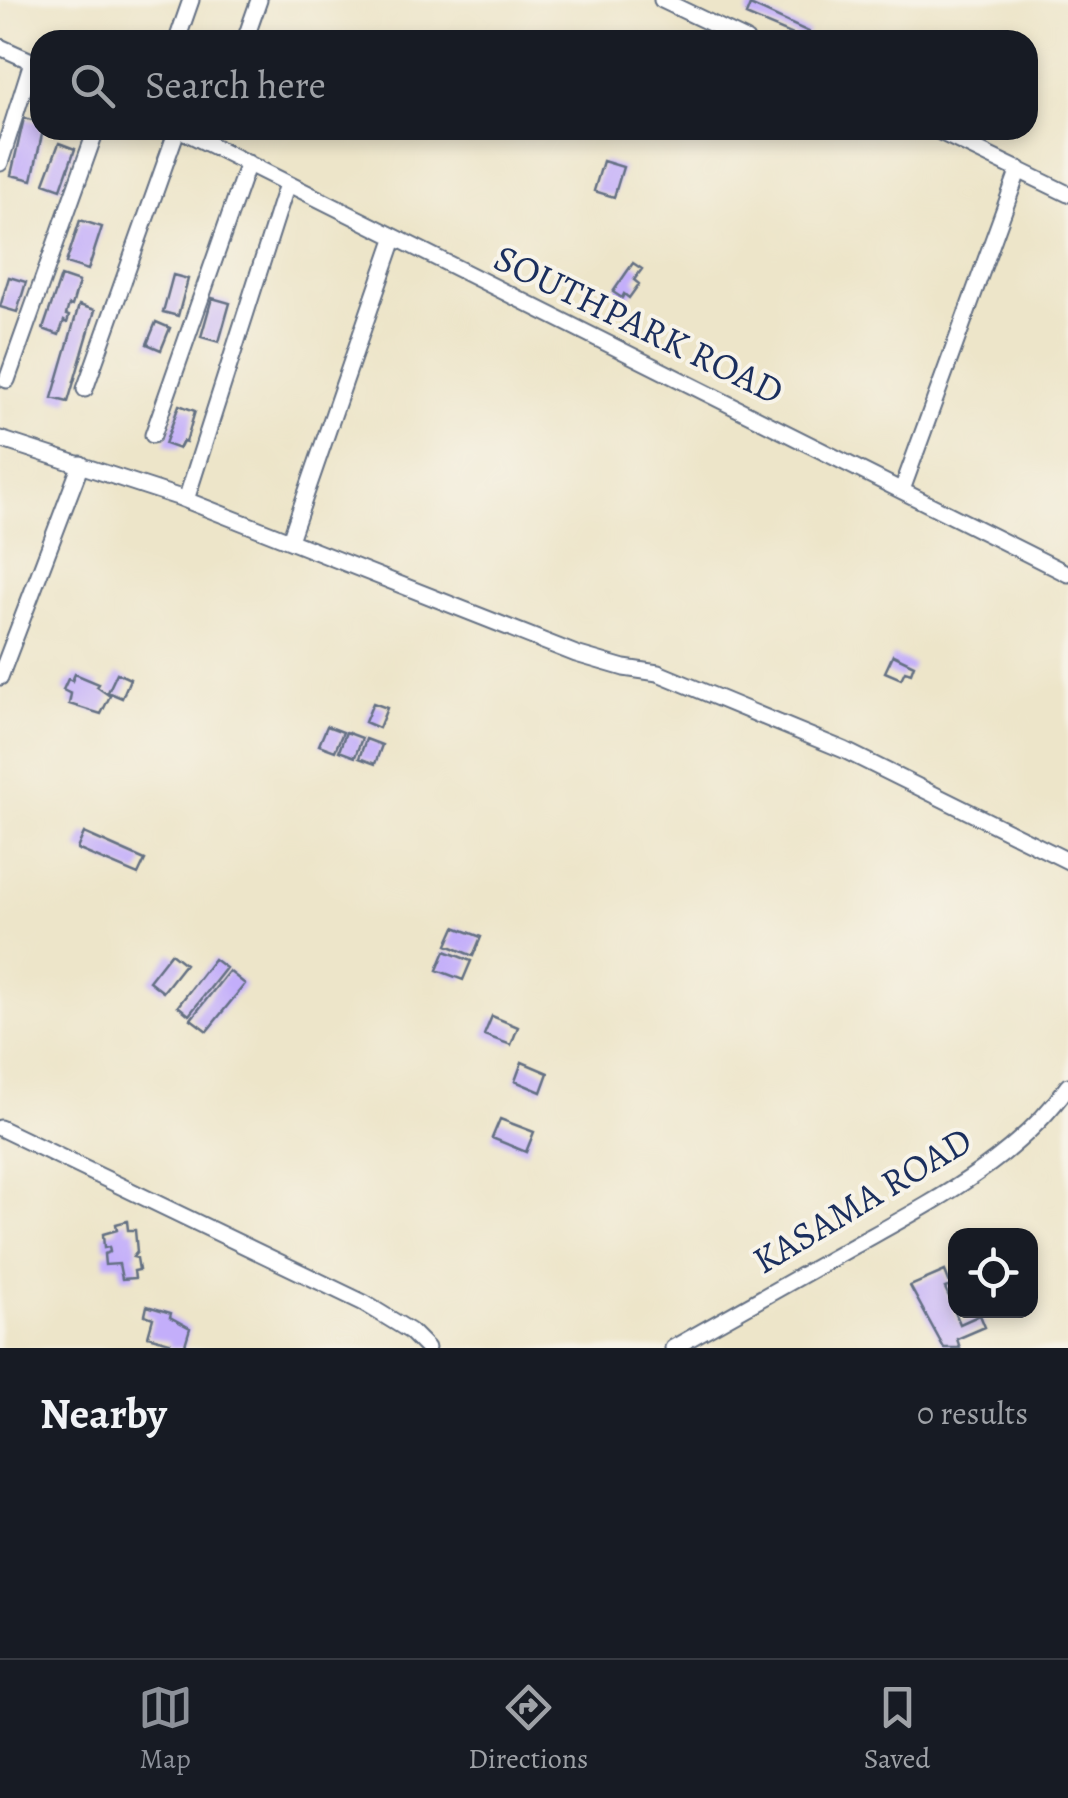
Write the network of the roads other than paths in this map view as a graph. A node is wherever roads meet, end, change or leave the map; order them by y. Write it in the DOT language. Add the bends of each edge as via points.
graph roads {
  1 [pos="191,0"];
  2 [pos="259,0"];
  3 [pos="662,0"];
  4 [pos="180,30"];
  5 [pos="248,30"];
  6 [pos="725,30"];
  7 [pos="0,47"];
  8 [pos="30,60"];
  9 [pos="30,80"];
  10 [pos="92,140"];
  11 [pos="175,140"];
  12 [pos="218,140"];
  13 [pos="957,140"];
  14 [pos="0,163"];
  15 [pos="248,163"];
  16 [pos="1018,169"];
  17 [pos="287,184"];
  18 [pos="1068,194"];
  19 [pos="394,239"];
  20 [pos="7,380"];
  21 [pos="84,389"];
  22 [pos="153,435"];
  23 [pos="0,439"];
  24 [pos="81,464"];
  25 [pos="902,490"];
  26 [pos="186,500"];
  27 [pos="290,540"];
  28 [pos="1068,574"];
  29 [pos="0,676"];
  30 [pos="1068,861"];
  31 [pos="1068,1086"];
  32 [pos="0,1128"];
  33 [pos="427,1348"];
  34 [pos="673,1348"];
  1 -- 4 [label="street"];
  2 -- 5 [label="street"];
  3 -- 6 [label="street"];
  7 -- 8 [label="street"];
  9 -- 14 [label="street"];
  10 -- 20 [label="street"];
  11 -- 21 [label="street"];
  12 -- 15 [label="street, SOUTHPARK ROAD"];
  13 -- 16 [label="street"];
  15 -- 17 [label="street, SOUTHPARK ROAD"];
  15 -- 22 [label="street"];
  16 -- 18 [label="street"];
  16 -- 25 [label="street"];
  17 -- 19 [label="street, SOUTHPARK ROAD"];
  17 -- 26 [label="street"];
  19 -- 25 [label="street, SOUTHPARK ROAD"];
  19 -- 27 [label="street"];
  23 -- 24 [label="street"];
  24 -- 26 [label="street"];
  24 -- 29 [label="street"];
  25 -- 28 [label="street, SOUTHPARK ROAD"];
  26 -- 27 [label="street"];
  27 -- 30 [label="street" via="576,654 658,672 844,750"];
  31 -- 34 [label="street, KASAMA ROAD" via="1017,1142 948,1193"];
  32 -- 33 [label="street" via="364,1304"];
}
